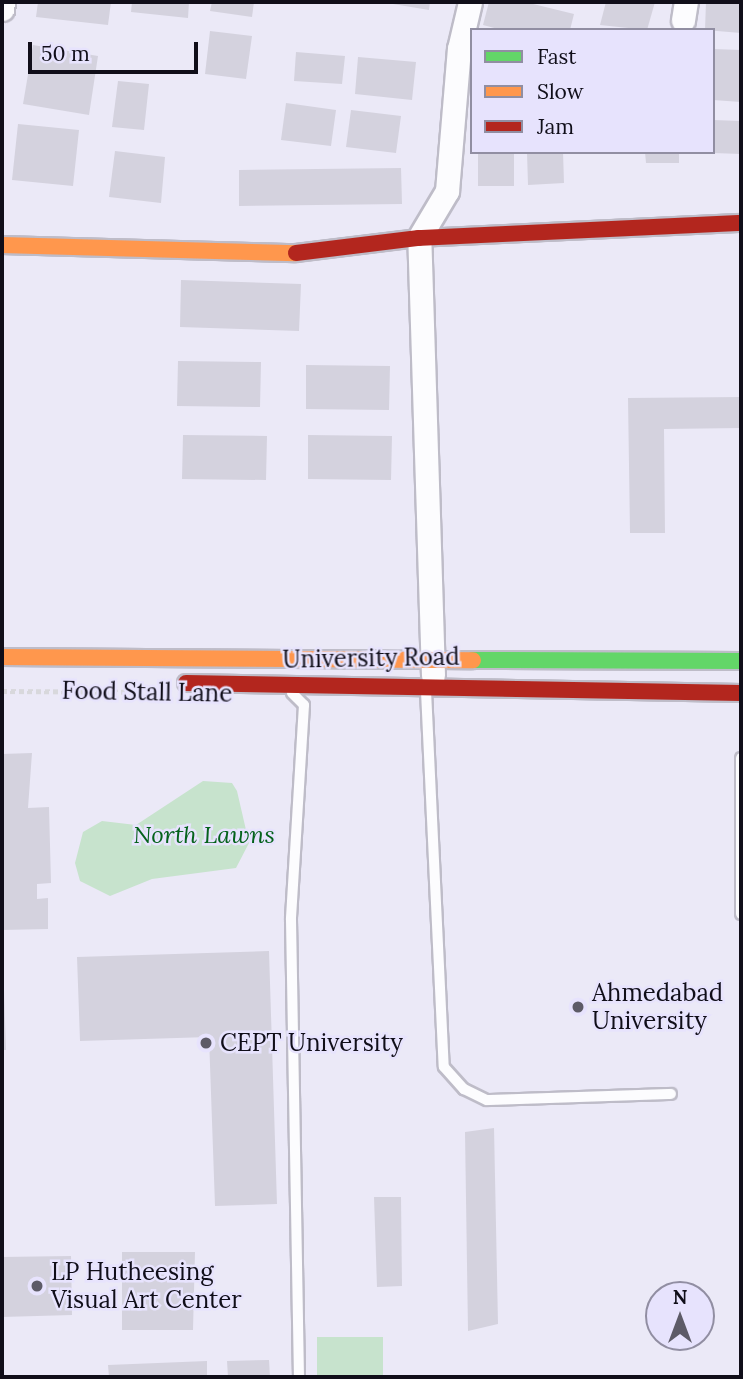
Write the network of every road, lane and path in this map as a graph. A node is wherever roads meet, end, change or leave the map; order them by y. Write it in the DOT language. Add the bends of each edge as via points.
graph roads {
  1 [pos="3,2"];
  2 [pos="470,2"];
  3 [pos="2,9"];
  4 [pos="741,209"];
  5 [pos="741,223"];
  6 [pos="419,238"];
  7 [pos="2,245"];
  8 [pos="433,656"];
  9 [pos="2,657"];
  10 [pos="741,661"];
  11 [pos="292,685"];
  12 [pos="430,687"];
  13 [pos="170,688"];
  14 [pos="2,691"];
  15 [pos="741,693"];
  16 [pos="741,758"];
  17 [pos="741,914"];
  18 [pos="671,1094"];
  19 [pos="299,1377"];
  1 -- 3 [label="street"];
  2 -- 6 [label="street" via="459,49 447,191"];
  4 -- 5 [label="street"];
  5 -- 6 [label="street"];
  6 -- 7 [label="street" via="318,254"];
  6 -- 8 [label="street"];
  8 -- 9 [label="street, University Road" via="213,663"];
  8 -- 10 [label="street, University Road"];
  8 -- 12 [label="street"];
  11 -- 12 [label="street, University Road"];
  11 -- 13 [label="street, University Road"];
  11 -- 19 [label="lane" via="304,705 291,920"];
  12 -- 15 [label="street, University Road"];
  12 -- 18 [label="lane" via="444,1067 464,1089 487,1100"];
  13 -- 14 [label="path, Food Stall Lane"];
  16 -- 17 [label="lane"];
}
